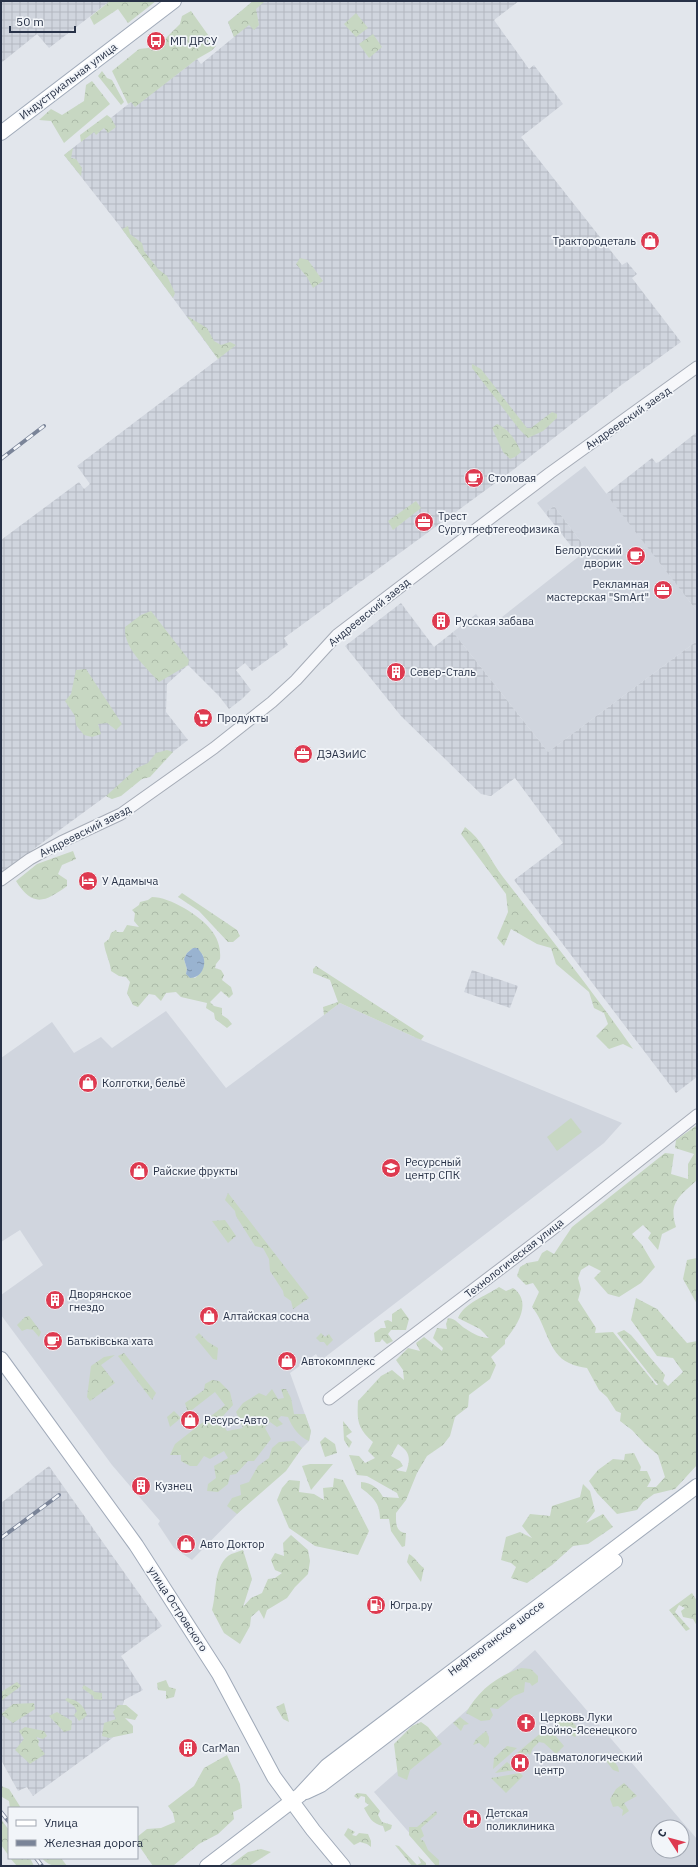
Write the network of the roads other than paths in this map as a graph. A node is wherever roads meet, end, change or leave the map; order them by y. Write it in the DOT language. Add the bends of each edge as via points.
graph roads {
  1 [pos="174,1"];
  2 [pos="1,133"];
  3 [pos="697,367"];
  4 [pos="1,880"];
  5 [pos="697,1115"];
  6 [pos="1,1359"];
  7 [pos="329,1399"];
  8 [pos="697,1486"];
  9 [pos="697,1498"];
  10 [pos="295,1798"];
  11 [pos="207,1866"];
  12 [pos="343,1866"];
  1 -- 2 [label="main road, Индустриальная улица"];
  3 -- 4 [label="street, Андреевский заезд" via="546,476 337,635 296,680 214,748 121,814 30,859"];
  5 -- 7 [label="street, Технологическая улица" via="549,1232"];
  6 -- 10 [label="main road, улица Островского" via="113,1511 170,1595 219,1674 274,1777"];
  8 -- 10 [label="main road, Нефтеюганское шоссе" via="327,1766"];
  9 -- 10 [label="main road, Нефтеюганское шоссе" via="321,1785"];
  10 -- 11 [label="main road, Нефтеюганское шоссе"];
  10 -- 12 [label="main road, улица Островского"];
}
